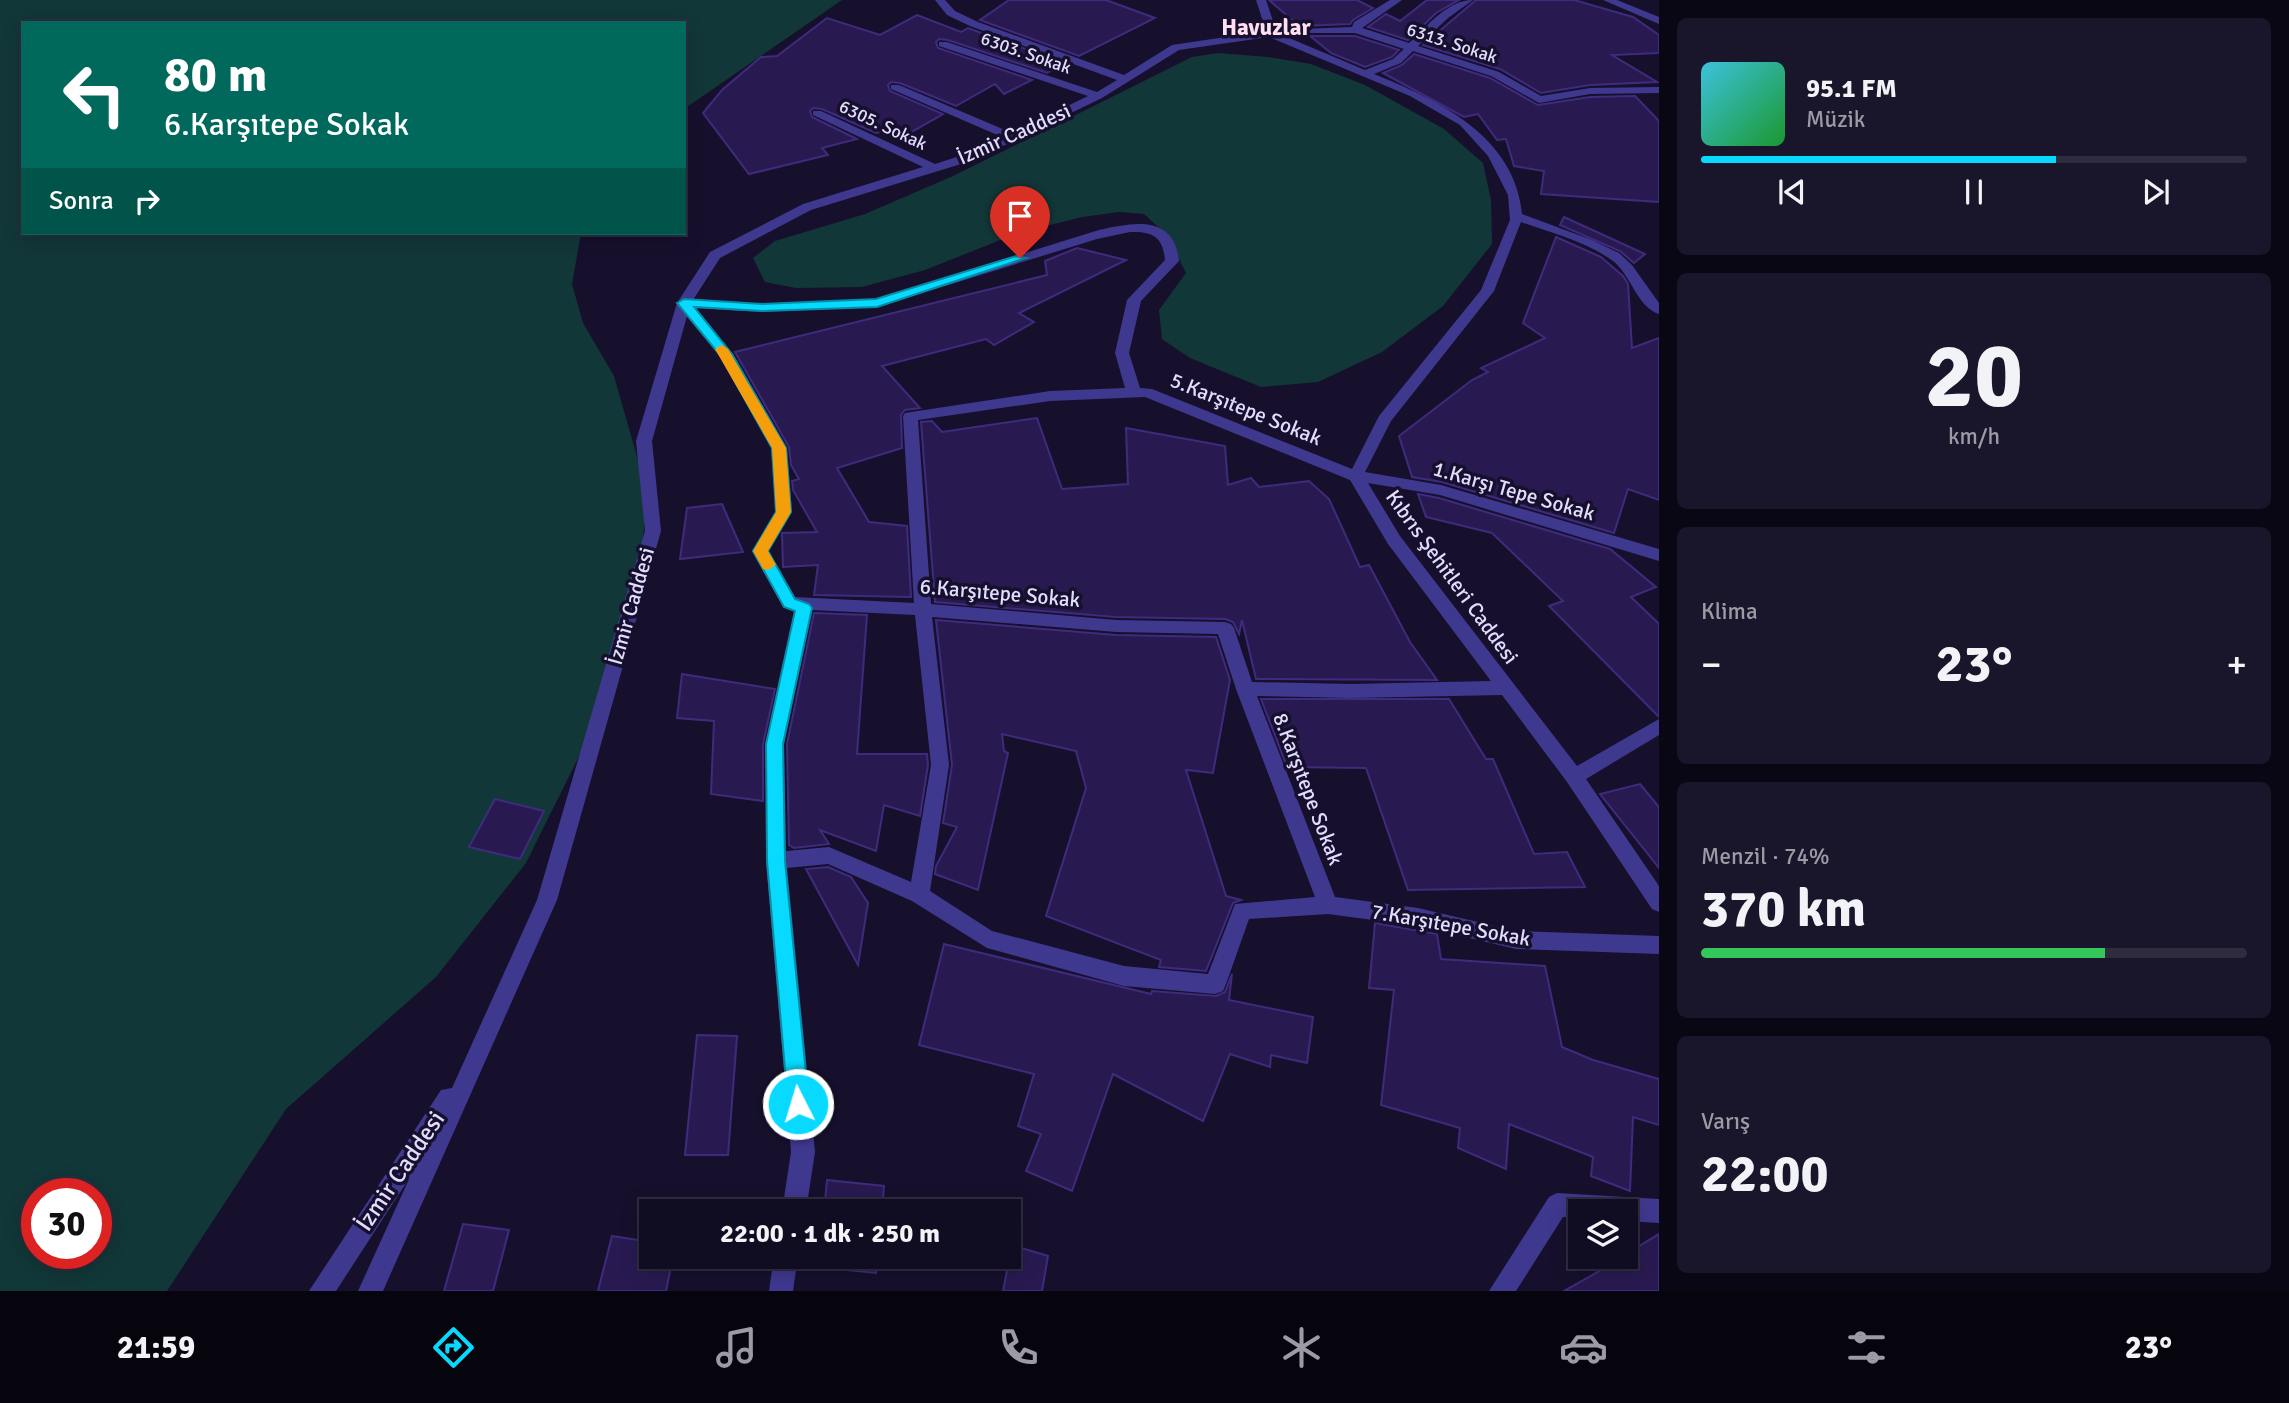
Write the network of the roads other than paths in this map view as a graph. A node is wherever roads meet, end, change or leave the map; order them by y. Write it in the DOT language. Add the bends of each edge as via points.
graph roads {
  1 [pos="940,0"];
  2 [pos="1261,0"];
  3 [pos="1396,0"];
  4 [pos="1468,0"];
  5 [pos="1608,0"];
  6 [pos="1659,20"];
  7 [pos="1356,30"];
  8 [pos="1273,35"];
  9 [pos="943,44"];
  10 [pos="1410,47"];
  11 [pos="1366,73"];
  12 [pos="1125,79"];
  13 [pos="895,87"];
  14 [pos="1659,90"];
  15 [pos="1098,96"];
  16 [pos="817,113"];
  17 [pos="1012,137"];
  18 [pos="934,168"];
  19 [pos="1516,216"];
  20 [pos="684,303"];
  21 [pos="1659,310"];
  22 [pos="1134,393"];
  23 [pos="1356,476"];
  24 [pos="1659,555"];
  25 [pos="790,603"];
  26 [pos="923,609"];
  27 [pos="1506,688"];
  28 [pos="1245,689"];
  29 [pos="1659,726"];
  30 [pos="1574,777"];
  31 [pos="776,861"];
  32 [pos="1656,893"];
  33 [pos="919,895"];
  34 [pos="1328,905"];
  35 [pos="1659,945"];
  36 [pos="481,1052"];
  37 [pos="795,1199"];
  38 [pos="1659,1211"];
  39 [pos="784,1269"];
  40 [pos="321,1291"];
  41 [pos="370,1291"];
  42 [pos="781,1291"];
  43 [pos="1501,1291"];
  1 -- 12 [label="street" via="951,13 974,24"];
  2 -- 8 [label="street"];
  3 -- 7 [label="street" via="1358,23"];
  4 -- 10 [label="street"];
  5 -- 6 [label="street"];
  7 -- 8 [label="street, 6313. Sokak" via="1321,28"];
  7 -- 10 [label="street, 6313. Sokak"];
  8 -- 11 [label="street"];
  8 -- 12 [label="street, İzmir Caddesi" via="1175,47"];
  9 -- 15 [label="street, 6303. Sokak"];
  10 -- 11 [label="street" via="1397,61"];
  10 -- 14 [label="street, 6313. Sokak" via="1494,74 1539,100 1590,91"];
  11 -- 19 [label="street" via="1464,123 1493,155 1514,195"];
  12 -- 15 [label="street, İzmir Caddesi"];
  13 -- 17 [label="street"];
  15 -- 17 [label="street, İzmir Caddesi"];
  16 -- 18 [label="street, 6305. Sokak"];
  17 -- 18 [label="street, İzmir Caddesi"];
  18 -- 20 [label="street, İzmir Caddesi" via="807,207 715,255"];
  19 -- 21 [label="street" via="1621,261"];
  19 -- 23 [label="street" via="1487,291 1384,419"];
  20 -- 22 [label="street" via="762,308 877,303 1091,236 1146,227 1164,235 1173,248 1172,261 1134,300 1122,353"];
  20 -- 25 [label="street" via="726,354 779,448 784,512 760,551"];
  20 -- 36 [label="street, İzmir Caddesi" via="644,441 653,531 547,900"];
  22 -- 23 [label="street, 5.Karşıtepe Sokak" via="1147,392"];
  22 -- 26 [label="street, 5.Karşıtepe Sokak" via="1050,396 910,416"];
  23 -- 24 [label="street, 1.Karşı Tepe Sokak" via="1441,490"];
  23 -- 27 [label="street, Kıbrıs Şehitleri Caddesi" via="1394,540"];
  25 -- 26 [label="street, 6.Karşıtepe Sokak"];
  25 -- 31 [label="street" via="804,608 775,744"];
  26 -- 28 [label="street, 6.Karşıtepe Sokak" via="1167,629 1225,628"];
  26 -- 33 [label="street" via="940,765"];
  27 -- 28 [label="street"];
  27 -- 30 [label="street, Kıbrıs Şehitleri Caddesi"];
  28 -- 34 [label="street, 8.Karşıtepe Sokak"];
  29 -- 30 [label="street"];
  30 -- 32 [label="street, Kıbrıs Şehitleri Caddesi"];
  31 -- 33 [label="street, 7.Karşıtepe Sokak" via="830,855"];
  31 -- 37 [label="street" via="803,1152"];
  33 -- 34 [label="street, 7.Karşıtepe Sokak" via="987,939 1124,976 1215,984 1242,910"];
  34 -- 35 [label="street, 7.Karşıtepe Sokak" via="1418,916 1516,940"];
  36 -- 40 [label="street, İzmir Caddesi"];
  36 -- 41 [label="street, İzmir Caddesi"];
  38 -- 43 [label="street" via="1557,1205"];
  39 -- 42 [label="street"];
}
